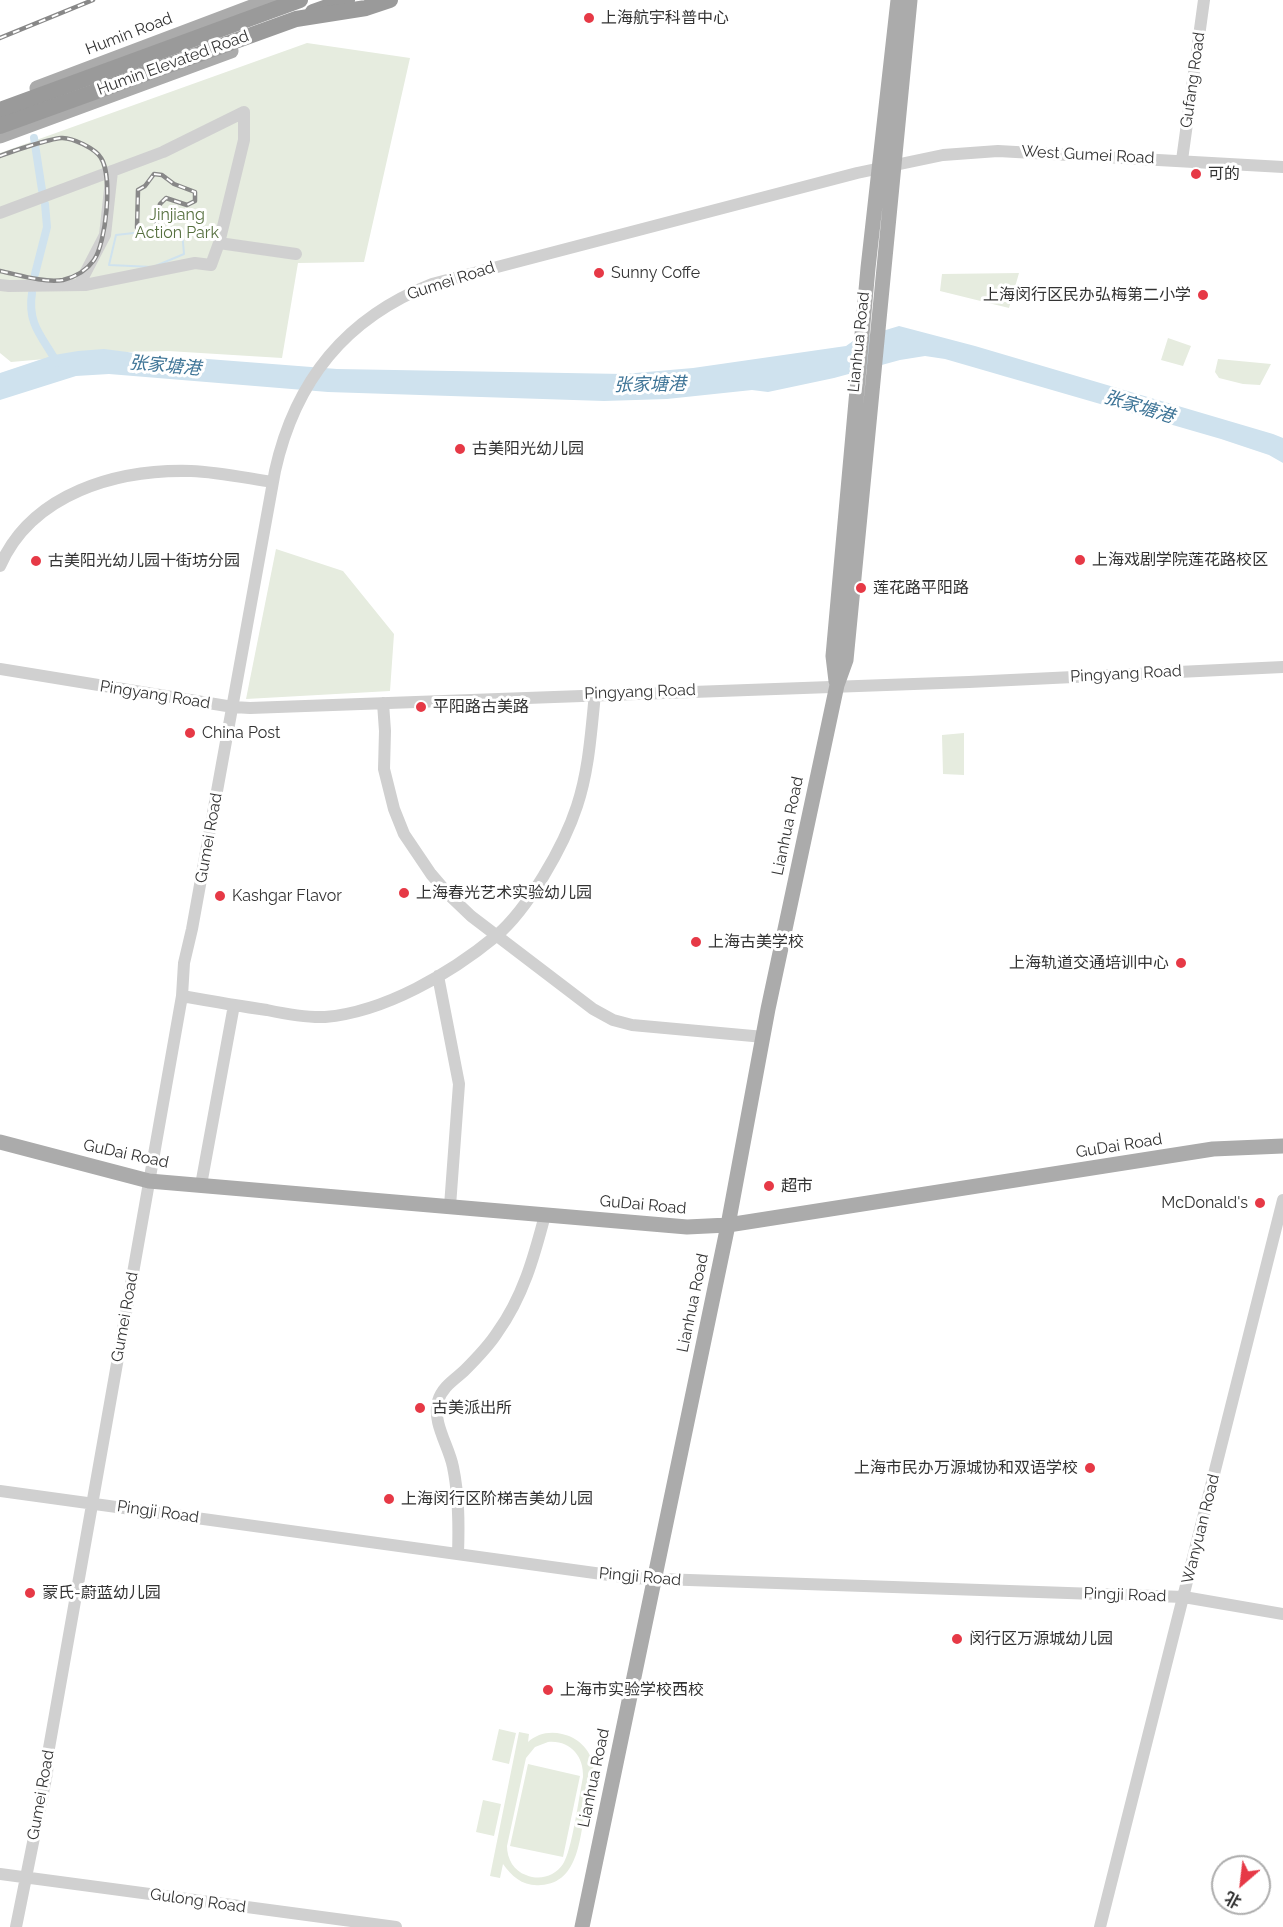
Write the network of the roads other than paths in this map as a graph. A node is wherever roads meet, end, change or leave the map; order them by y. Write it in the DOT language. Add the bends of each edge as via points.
graph roads {
  1 [pos="270,0"];
  2 [pos="300,0"];
  3 [pos="347,0"];
  4 [pos="369,0"];
  5 [pos="390,0"];
  6 [pos="898,0"];
  7 [pos="910,0"];
  8 [pos="1204,0"];
  9 [pos="296,19"];
  10 [pos="0,102"];
  11 [pos="0,110"];
  12 [pos="69,111"];
  13 [pos="0,119"];
  14 [pos="0,126"];
  15 [pos="0,136"];
  16 [pos="1182,160"];
  17 [pos="893,165"];
  18 [pos="1283,166"];
  19 [pos="878,168"];
  20 [pos="112,171"];
  21 [pos="0,213"];
  22 [pos="219,243"];
  23 [pos="296,254"];
  24 [pos="0,285"];
  25 [pos="79,285"];
  26 [pos="867,372"];
  27 [pos="273,482"];
  28 [pos="0,566"];
  29 [pos="1283,667"];
  30 [pos="0,669"];
  31 [pos="837,685"];
  32 [pos="595,694"];
  33 [pos="383,703"];
  34 [pos="233,707"];
  35 [pos="497,935"];
  36 [pos="438,976"];
  37 [pos="182,996"];
  38 [pos="234,1005"];
  39 [pos="764,1036"];
  40 [pos="0,1142"];
  41 [pos="1283,1146"];
  42 [pos="149,1181"];
  43 [pos="201,1185"];
  44 [pos="1283,1200"];
  45 [pos="450,1206"];
  46 [pos="545,1215"];
  47 [pos="728,1226"];
  48 [pos="0,1491"];
  49 [pos="92,1503"];
  50 [pos="458,1554"];
  51 [pos="655,1580"];
  52 [pos="1184,1597"];
  53 [pos="1283,1614"];
  54 [pos="0,1874"];
  55 [pos="25,1878"];
  56 [pos="16,1927"];
  57 [pos="396,1927"];
  58 [pos="582,1927"];
  59 [pos="1100,1927"];
  1 -- 10 [label="main road, Humin Road"];
  2 -- 11 [label="highway, Humin Elevated Road"];
  3 -- 9 [label="highway, Humin Elevated Road, bridge"];
  4 -- 12 [label="main road"];
  5 -- 9 [label="highway, bridge" via="366,8"];
  6 -- 19 [label="main road, Lianhua Road"];
  7 -- 17 [label="main road, Lianhua Road"];
  8 -- 16 [label="street, Gufang Road"];
  9 -- 14 [label="highway, Humin Elevated Road, bridge"];
  12 -- 13 [label="main road" via="43,104"];
  12 -- 15 [label="main road"];
  16 -- 17 [label="street, West Gumei Road" via="998,151 943,154"];
  16 -- 18 [label="street, West Gumei Road"];
  17 -- 19 [label="street, Gumei Road"];
  17 -- 26 [label="main road, Lianhua Road" via="878,328"];
  19 -- 26 [label="main road, Lianhua Road" via="863,334"];
  19 -- 27 [label="street, Gumei Road" via="432,284 407,294 366,319 325,359 285,432"];
  20 -- 21 [label="street"];
  20 -- 22 [label="street" via="163,152 244,112 244,140"];
  20 -- 25 [label="street" via="105,235"];
  22 -- 23 [label="street"];
  22 -- 25 [label="street" via="211,264 195,263"];
  24 -- 25 [label="street"];
  26 -- 31 [label="main road, Lianhua Road" via="833,656"];
  27 -- 28 [label="street" via="194,471 121,476 60,501 33,519 17,536"];
  27 -- 34 [label="street, Gumei Road"];
  29 -- 31 [label="street, Pingyang Road"];
  30 -- 34 [label="street, Pingyang Road"];
  31 -- 32 [label="street, Pingyang Road"];
  31 -- 39 [label="main road, Lianhua Road"];
  32 -- 33 [label="street, Pingyang Road"];
  32 -- 35 [label="street" via="585,779 573,817 540,882"];
  33 -- 34 [label="street, Pingyang Road"];
  33 -- 35 [label="street" via="384,769 404,834 449,895"];
  34 -- 37 [label="street, Gumei Road" via="184,963"];
  35 -- 36 [label="street"];
  35 -- 39 [label="street" via="613,1020"];
  36 -- 38 [label="street" via="378,1004 334,1016 310,1017"];
  36 -- 45 [label="street" via="459,1084"];
  37 -- 38 [label="street"];
  37 -- 42 [label="street, Gumei Road"];
  38 -- 43 [label="street"];
  39 -- 47 [label="main road, Lianhua Road"];
  40 -- 42 [label="main road, GuDai Road"];
  41 -- 47 [label="main road, GuDai Road" via="1213,1149"];
  42 -- 43 [label="main road, GuDai Road"];
  42 -- 49 [label="street, Gumei Road"];
  43 -- 45 [label="main road, GuDai Road"];
  44 -- 52 [label="street, Wanyuan Road"];
  45 -- 46 [label="main road, GuDai Road"];
  46 -- 47 [label="main road, GuDai Road" via="687,1227"];
  46 -- 50 [label="street" via="531,1267 512,1310 478,1356 448,1383 438,1402 438,1423 457,1488"];
  47 -- 51 [label="main road, Lianhua Road"];
  48 -- 49 [label="street, Pingji Road"];
  49 -- 50 [label="street, Pingji Road"];
  49 -- 55 [label="street, Gumei Road" via="47,1773"];
  50 -- 51 [label="street, Pingji Road"];
  51 -- 52 [label="street, Pingji Road"];
  51 -- 58 [label="main road, Lianhua Road"];
  52 -- 53 [label="street, Pingji Road"];
  52 -- 59 [label="street, Wanyuan Road"];
  54 -- 55 [label="street, Gulong Road"];
  55 -- 56 [label="street, Gumei Road"];
  55 -- 57 [label="street, Gulong Road"];
}
